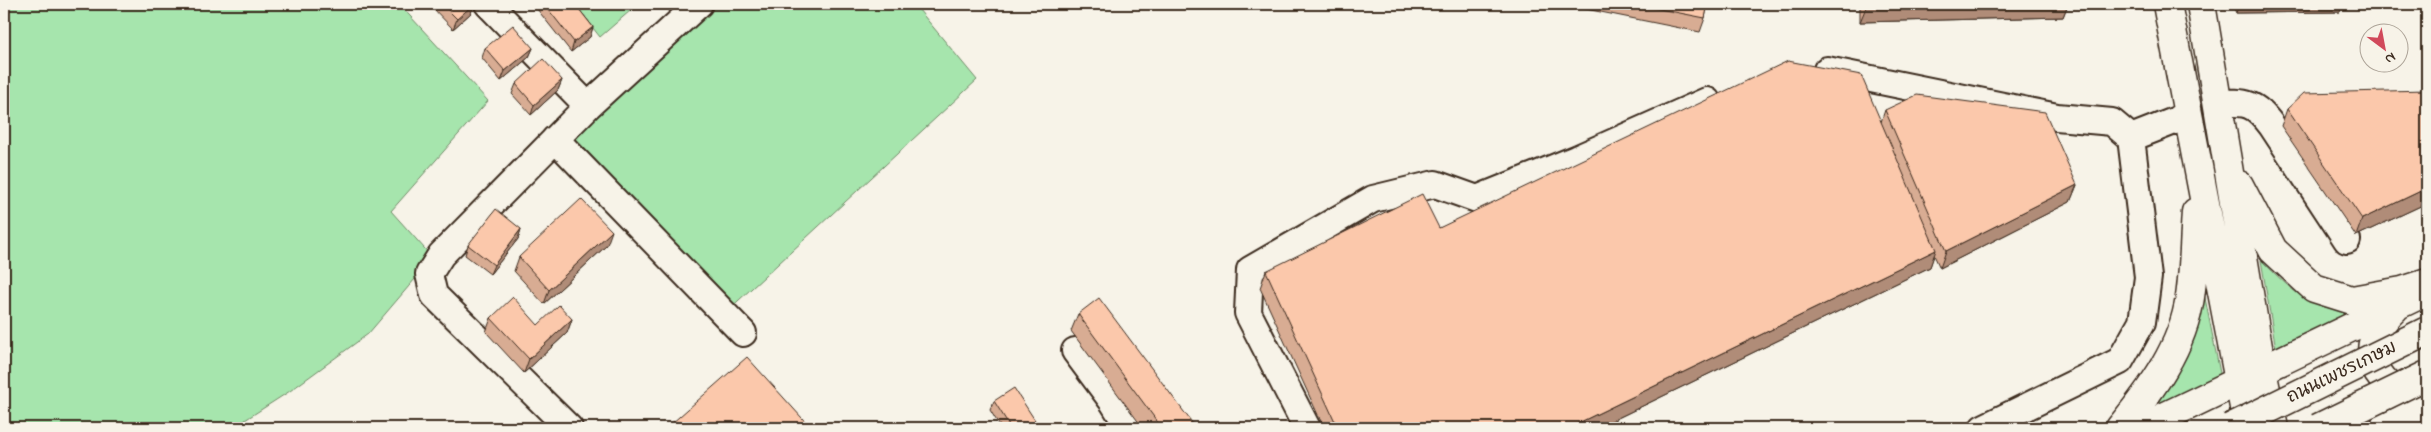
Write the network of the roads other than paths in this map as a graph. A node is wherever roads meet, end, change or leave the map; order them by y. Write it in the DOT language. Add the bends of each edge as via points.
graph roads {
  1 [pos="488,4"];
  2 [pos="699,4"];
  3 [pos="2167,4"];
  4 [pos="2201,4"];
  5 [pos="1801,65"];
  6 [pos="1729,91"];
  7 [pos="2218,103"];
  8 [pos="588,106"];
  9 [pos="2187,116"];
  10 [pos="555,138"];
  11 [pos="2131,138"];
  12 [pos="2228,164"];
  13 [pos="2199,180"];
  14 [pos="2347,240"];
  15 [pos="2427,283"];
  16 [pos="2427,291"];
  17 [pos="2398,306"];
  18 [pos="2427,331"];
  19 [pos="743,332"];
  20 [pos="1075,351"];
  21 [pos="2427,375"];
  22 [pos="2250,376"];
  23 [pos="2427,406"];
  24 [pos="2427,419"];
  25 [pos="569,428"];
  26 [pos="1128,428"];
  27 [pos="1308,428"];
  28 [pos="1983,428"];
  29 [pos="2120,428"];
  30 [pos="2141,428"];
  31 [pos="2230,428"];
  32 [pos="2248,428"];
  33 [pos="2274,428"];
  34 [pos="2318,428"];
  35 [pos="2384,428"];
  36 [pos="2414,428"];
  1 -- 8 [label="street"];
  2 -- 8 [label="street"];
  3 -- 9 [label="main road"];
  4 -- 7 [label="main road"];
  5 -- 11 [label="street" via="2057,117 2112,122"];
  6 -- 27 [label="street" via="1576,160 1477,200 1435,184 1373,199 1250,270 1248,312"];
  7 -- 12 [label="main road"];
  7 -- 14 [label="street" via="2245,102 2259,110"];
  8 -- 10 [label="street"];
  9 -- 11 [label="street"];
  9 -- 13 [label="main road"];
  10 -- 19 [label="street"];
  10 -- 25 [label="street" via="441,255 429,274 434,295"];
  11 -- 28 [label="street" via="2148,277 2142,322 2120,361"];
  12 -- 15 [label="main road" via="2272,250 2314,288 2352,300"];
  12 -- 22 [label="main road"];
  13 -- 22 [label="main road"];
  13 -- 29 [label="main road" via="2190,298 2175,349 2148,395"];
  16 -- 17 [label="main road"];
  17 -- 22 [label="main road"];
  17 -- 23 [label="main road" via="2375,333 2371,347 2376,365 2389,387"];
  18 -- 31 [label="main road, ถนนเพชรเกษม, bridge"];
  20 -- 26 [label="street"];
  21 -- 34 [label="main road, bridge"];
  22 -- 30 [label="main road"];
  22 -- 32 [label="main road"];
  22 -- 33 [label="main road"];
  23 -- 35 [label="main road"];
  24 -- 36 [label="main road"];
}
